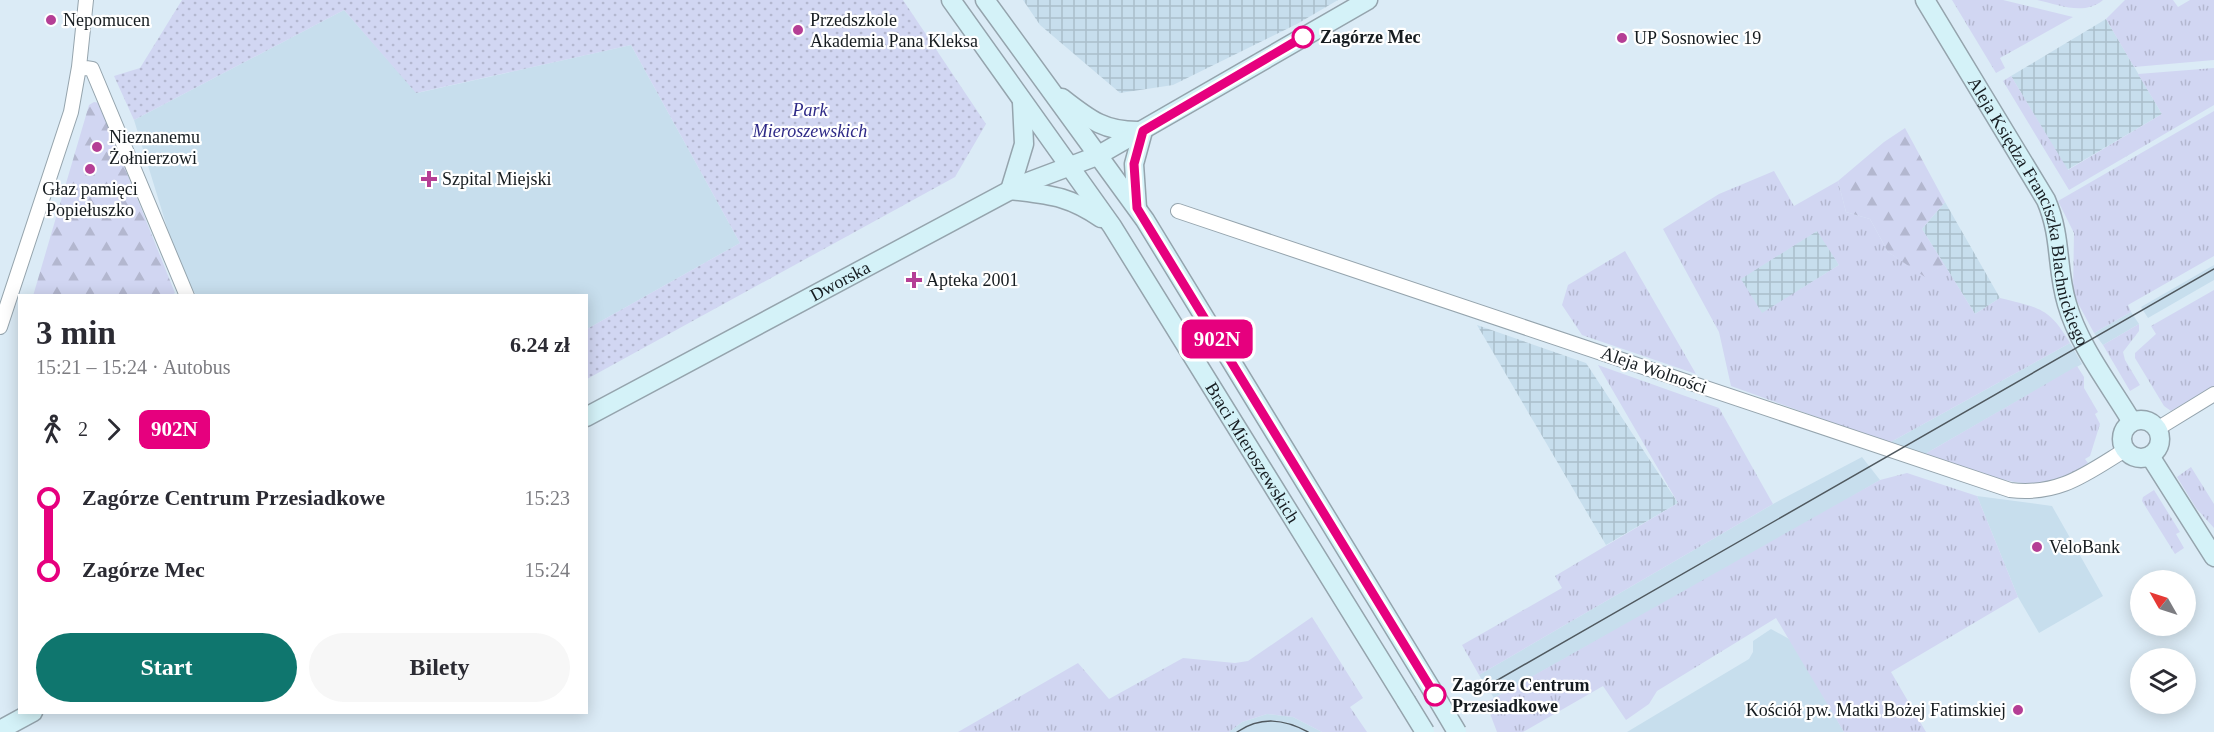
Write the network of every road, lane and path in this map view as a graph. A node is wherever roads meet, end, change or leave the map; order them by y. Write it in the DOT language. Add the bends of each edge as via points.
graph roads {
  1 [pos="86,0"];
  2 [pos="951,0"];
  3 [pos="985,0"];
  4 [pos="1368,0"];
  5 [pos="1925,0"];
  6 [pos="79,67"];
  7 [pos="1045,86"];
  8 [pos="1022,102"];
  9 [pos="1143,131"];
  10 [pos="1097,156"];
  11 [pos="1069,166"];
  12 [pos="1010,190"];
  13 [pos="1137,208"];
  14 [pos="1178,211"];
  15 [pos="1112,226"];
  16 [pos="186,294"];
  17 [pos="1,320"];
  18 [pos="2213,395"];
  19 [pos="588,416"];
  20 [pos="2132,423"];
  21 [pos="2157,429"];
  22 [pos="2125,450"];
  23 [pos="2150,456"];
  24 [pos="2214,557"];
  25 [pos="29,714"];
  26 [pos="0,730"];
  27 [pos="1425,732"];
  28 [pos="1457,732"];
  1 -- 6 [label="street"];
  2 -- 8 [label="street, Braci Mieroszewskich"];
  3 -- 7 [label="street, Braci Mieroszewskich"];
  4 -- 9 [label="street, Dworska"];
  5 -- 20 [label="street, Aleja Księdza Franciszka Blachnickiego" via="2046,200 2056,225 2070,314"];
  6 -- 16 [label="street" via="92,69"];
  6 -- 17 [label="street" via="64,137"];
  7 -- 9 [label="street" via="1096,124 1119,132"];
  7 -- 10 [label="street, Braci Mieroszewskich"];
  8 -- 11 [label="street, Braci Mieroszewskich"];
  8 -- 12 [label="street" via="1023,151"];
  9 -- 10 [label="street, Dworska"];
  9 -- 13 [label="street" via="1134,164"];
  10 -- 11 [label="street, Dworska"];
  10 -- 13 [label="street, Braci Mieroszewskich"];
  11 -- 12 [label="street, Dworska"];
  11 -- 15 [label="street, Braci Mieroszewskich"];
  12 -- 15 [label="street" via="1061,196"];
  12 -- 19 [label="street, Dworska"];
  13 -- 28 [label="street, Braci Mieroszewskich, bridge"];
  14 -- 22 [label="street, Aleja Wolności" via="2010,490 2029,493 2062,487"];
  15 -- 27 [label="street, Braci Mieroszewskich, bridge"];
  18 -- 21 [label="street"];
  20 -- 21 [label="street" via="2146,421"];
  20 -- 22 [label="street" via="2123,431"];
  21 -- 23 [label="street" via="2158,447"];
  22 -- 23 [label="street" via="2133,457"];
  23 -- 24 [label="street"];
  25 -- 26 [label="street"];
}
